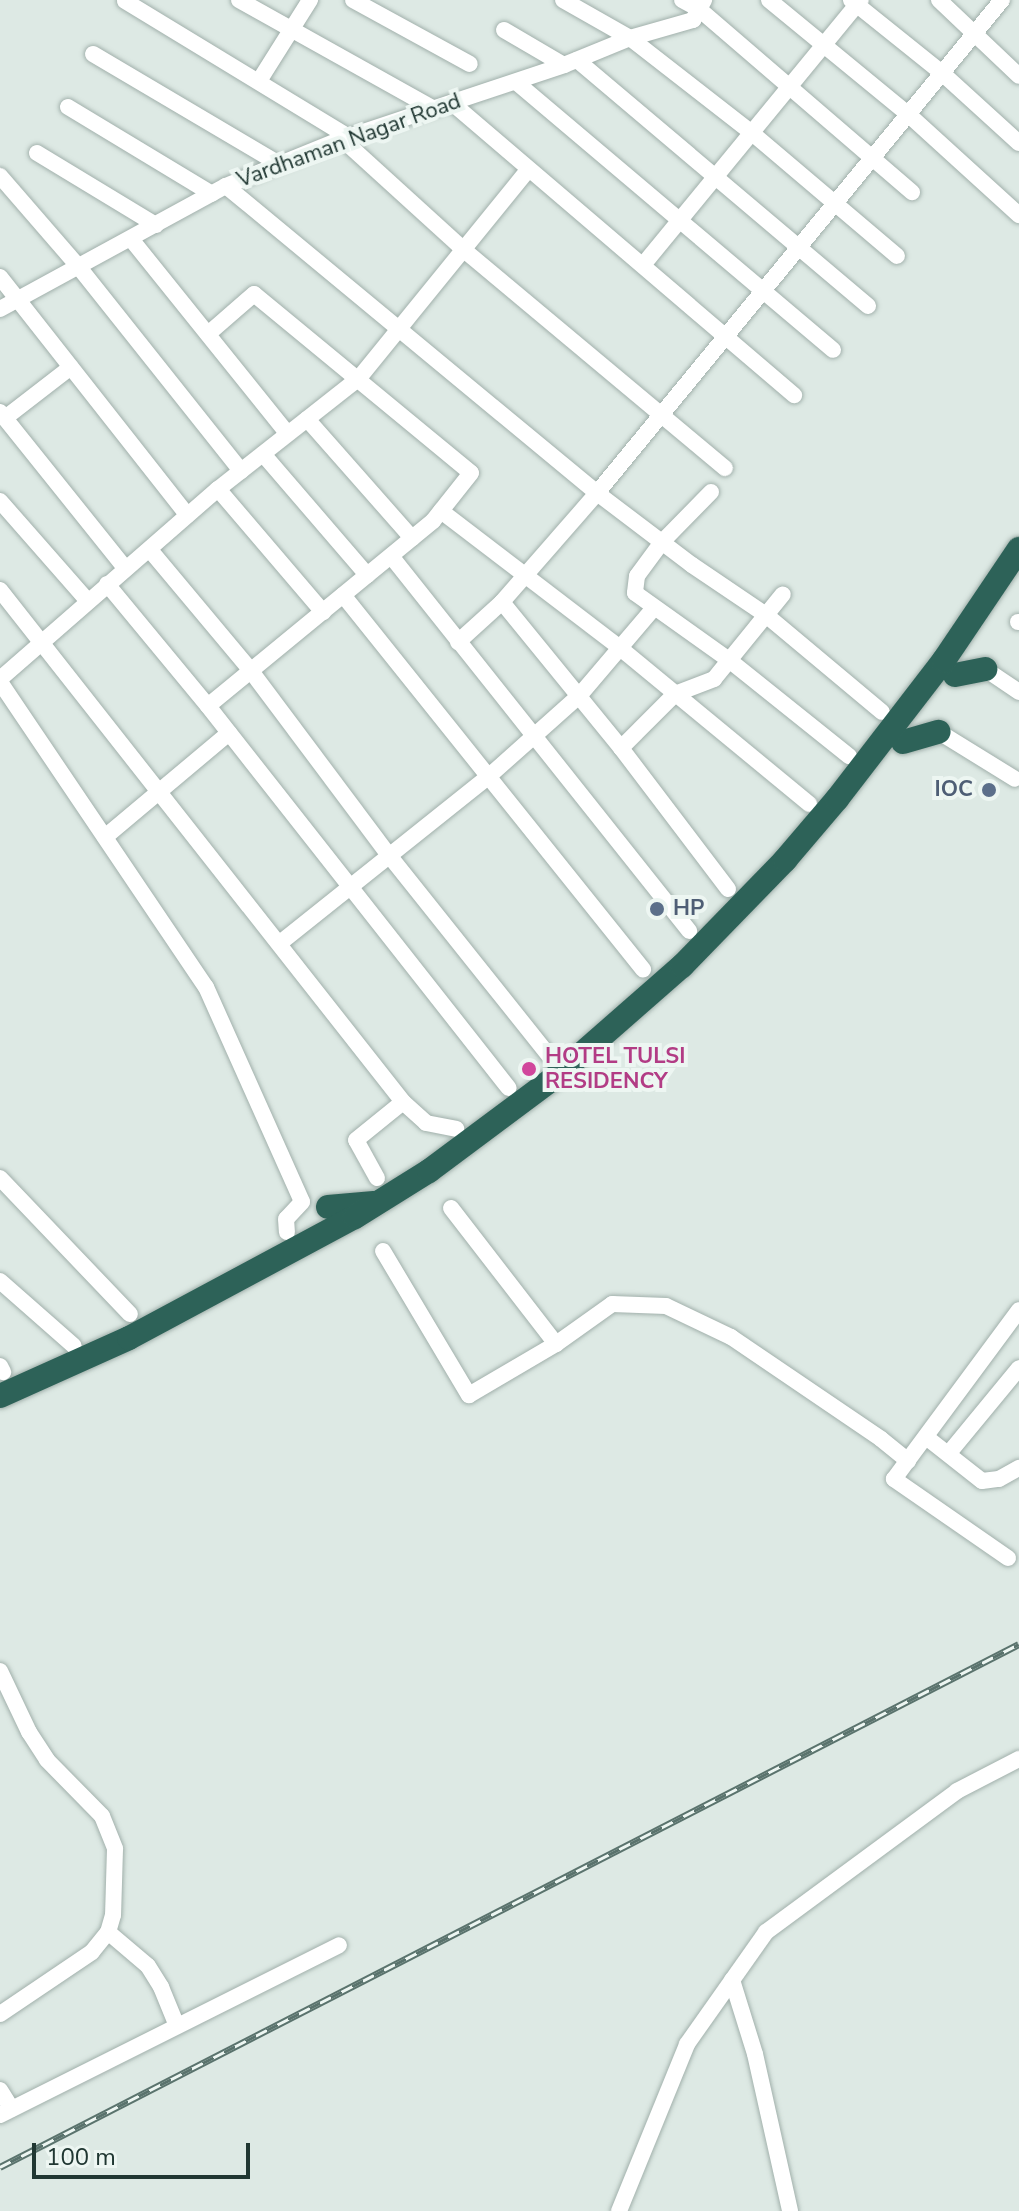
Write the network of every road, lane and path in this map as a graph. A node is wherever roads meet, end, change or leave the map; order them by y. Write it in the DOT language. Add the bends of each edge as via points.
graph roads {
  1 [pos="239,0"];
  2 [pos="310,0"];
  3 [pos="353,0"];
  4 [pos="563,0"];
  5 [pos="682,0"];
  6 [pos="769,0"];
  7 [pos="939,0"];
  8 [pos="1002,0"];
  9 [pos="125,1"];
  10 [pos="856,2"];
  11 [pos="702,4"];
  12 [pos="292,30"];
  13 [pos="504,30"];
  14 [pos="977,33"];
  15 [pos="630,38"];
  16 [pos="824,47"];
  17 [pos="93,54"];
  18 [pos="570,63"];
  19 [pos="470,64"];
  20 [pos="942,73"];
  21 [pos="1019,76"];
  22 [pos="259,81"];
  23 [pos="516,82"];
  24 [pos="789,89"];
  25 [pos="452,103"];
  26 [pos="68,107"];
  27 [pos="434,109"];
  28 [pos="909,115"];
  29 [pos="752,133"];
  30 [pos="345,138"];
  31 [pos="1019,143"];
  32 [pos="37,153"];
  33 [pos="873,159"];
  34 [pos="279,164"];
  35 [pos="528,170"];
  36 [pos="0,176"];
  37 [pos="716,177"];
  38 [pos="219,190"];
  39 [pos="912,192"];
  40 [pos="837,203"];
  41 [pos="1019,215"];
  42 [pos="679,222"];
  43 [pos="156,225"];
  44 [pos="131,239"];
  45 [pos="800,247"];
  46 [pos="464,250"];
  47 [pos="897,256"];
  48 [pos="643,265"];
  49 [pos="78,266"];
  50 [pos="0,277"];
  51 [pos="764,291"];
  52 [pos="18,299"];
  53 [pos="868,306"];
  54 [pos="0,309"];
  55 [pos="399,330"];
  56 [pos="208,334"];
  57 [pos="727,336"];
  58 [pos="833,350"];
  59 [pos="71,367"];
  60 [pos="359,378"];
  61 [pos="794,395"];
  62 [pos="662,414"];
  63 [pos="3,415"];
  64 [pos="307,419"];
  65 [pos="288,434"];
  66 [pos="263,454"];
  67 [pos="725,468"];
  68 [pos="241,471"];
  69 [pos="218,489"];
  70 [pos="711,492"];
  71 [pos="597,493"];
  72 [pos="0,501"];
  73 [pos="441,511"];
  74 [pos="187,515"];
  75 [pos="412,538"];
  76 [pos="662,542"];
  77 [pos="1019,549"];
  78 [pos="150,550"];
  79 [pos="391,556"];
  80 [pos="126,569"];
  81 [pos="367,575"];
  82 [pos="526,577"];
  83 [pos="107,584"];
  84 [pos="0,590"];
  85 [pos="783,594"];
  86 [pos="343,595"];
  87 [pos="87,600"];
  88 [pos="502,602"];
  89 [pos="654,608"];
  90 [pos="323,612"];
  91 [pos="766,615"];
  92 [pos="43,639"];
  93 [pos="458,642"];
  94 [pos="620,648"];
  95 [pos="729,660"];
  96 [pos="949,668"];
  97 [pos="985,669"];
  98 [pos="251,671"];
  99 [pos="0,680"];
  100 [pos="1019,692"];
  101 [pos="675,694"];
  102 [pos="579,696"];
  103 [pos="208,706"];
  104 [pos="882,712"];
  105 [pos="939,732"];
  106 [pos="229,733"];
  107 [pos="536,735"];
  108 [pos="903,742"];
  109 [pos="621,748"];
  110 [pos="849,756"];
  111 [pos="488,777"];
  112 [pos="1015,779"];
  113 [pos="162,792"];
  114 [pos="809,804"];
  115 [pos="105,837"];
  116 [pos="388,854"];
  117 [pos="348,888"];
  118 [pos="728,889"];
  119 [pos="689,931"];
  120 [pos="280,943"];
  121 [pos="643,970"];
  122 [pos="552,1066"];
  123 [pos="509,1088"];
  124 [pos="403,1102"];
  125 [pos="456,1129"];
  126 [pos="0,1178"];
  127 [pos="378,1190"];
  128 [pos="328,1207"];
  129 [pos="451,1208"];
  130 [pos="287,1232"];
  131 [pos="383,1251"];
  132 [pos="0,1281"];
  133 [pos="1019,1310"];
  134 [pos="130,1314"];
  135 [pos="556,1344"];
  136 [pos="74,1346"];
  137 [pos="1019,1368"];
  138 [pos="1,1378"];
  139 [pos="926,1437"];
  140 [pos="949,1453"];
  141 [pos="908,1461"];
  142 [pos="1019,1468"];
  143 [pos="1008,1558"];
  144 [pos="0,1671"];
  145 [pos="1019,1759"];
  146 [pos="108,1932"];
  147 [pos="339,1945"];
  148 [pos="732,1980"];
  149 [pos="0,2014"];
  150 [pos="177,2026"];
  151 [pos="0,2090"];
  152 [pos="6,2112"];
  153 [pos="619,2211"];
  154 [pos="790,2211"];
  1 -- 12 [label="street"];
  2 -- 12 [label="street"];
  3 -- 19 [label="street"];
  4 -- 15 [label="street"];
  5 -- 11 [label="street"];
  6 -- 16 [label="street"];
  7 -- 14 [label="street"];
  8 -- 14 [label="street"];
  9 -- 22 [label="street"];
  10 -- 16 [label="street"];
  10 -- 20 [label="street"];
  11 -- 15 [label="street, Vardhaman Nagar Road" via="693,20"];
  11 -- 24 [label="street"];
  12 -- 22 [label="street"];
  12 -- 27 [label="street"];
  13 -- 18 [label="street"];
  14 -- 20 [label="street"];
  14 -- 21 [label="street"];
  15 -- 18 [label="street, Vardhaman Nagar Road"];
  15 -- 29 [label="street"];
  16 -- 24 [label="street"];
  16 -- 28 [label="street"];
  17 -- 34 [label="street"];
  18 -- 23 [label="street, Vardhaman Nagar Road"];
  18 -- 37 [label="street"];
  20 -- 28 [label="street"];
  20 -- 31 [label="street"];
  22 -- 30 [label="street"];
  23 -- 25 [label="street, Vardhaman Nagar Road"];
  23 -- 42 [label="street"];
  24 -- 29 [label="street"];
  24 -- 33 [label="street"];
  25 -- 27 [label="street, Vardhaman Nagar Road"];
  25 -- 35 [label="street"];
  26 -- 38 [label="street"];
  27 -- 30 [label="street, Vardhaman Nagar Road"];
  28 -- 33 [label="street"];
  28 -- 41 [label="street"];
  29 -- 37 [label="street"];
  29 -- 40 [label="street"];
  30 -- 34 [label="street, Vardhaman Nagar Road"];
  30 -- 46 [label="street"];
  32 -- 43 [label="street"];
  33 -- 39 [label="street"];
  33 -- 40 [label="street"];
  34 -- 38 [label="street, Vardhaman Nagar Road"];
  35 -- 46 [label="street"];
  35 -- 48 [label="street"];
  36 -- 49 [label="street"];
  37 -- 42 [label="street"];
  37 -- 45 [label="street"];
  38 -- 43 [label="street, Vardhaman Nagar Road"];
  38 -- 55 [label="street"];
  40 -- 45 [label="street"];
  40 -- 47 [label="street"];
  42 -- 48 [label="street"];
  42 -- 51 [label="street"];
  43 -- 44 [label="street, Vardhaman Nagar Road"];
  44 -- 49 [label="street, Vardhaman Nagar Road"];
  44 -- 56 [label="street"];
  45 -- 51 [label="street"];
  45 -- 53 [label="street"];
  46 -- 55 [label="street"];
  46 -- 62 [label="street"];
  48 -- 57 [label="street"];
  49 -- 52 [label="street, Vardhaman Nagar Road"];
  49 -- 68 [label="street"];
  50 -- 52 [label="street"];
  51 -- 57 [label="street"];
  51 -- 58 [label="street"];
  52 -- 54 [label="street, Vardhaman Nagar Road"];
  52 -- 59 [label="street"];
  55 -- 60 [label="street"];
  55 -- 71 [label="street"];
  56 -- 60 [label="street" via="254,294"];
  56 -- 65 [label="street"];
  57 -- 61 [label="street"];
  57 -- 62 [label="street"];
  59 -- 63 [label="street"];
  59 -- 74 [label="street"];
  60 -- 64 [label="street"];
  60 -- 73 [label="street" via="471,473"];
  62 -- 67 [label="street"];
  62 -- 71 [label="street"];
  63 -- 80 [label="street"];
  64 -- 65 [label="street"];
  64 -- 75 [label="street"];
  65 -- 66 [label="street"];
  66 -- 68 [label="street"];
  66 -- 81 [label="street"];
  68 -- 69 [label="street"];
  69 -- 74 [label="street"];
  69 -- 90 [label="street"];
  70 -- 76 [label="street"];
  71 -- 76 [label="street"];
  71 -- 82 [label="street"];
  72 -- 87 [label="street"];
  73 -- 75 [label="street"];
  73 -- 82 [label="street"];
  74 -- 78 [label="street"];
  75 -- 79 [label="street"];
  76 -- 89 [label="street" via="633,589"];
  76 -- 91 [label="street"];
  77 -- 96 [label="highway"];
  78 -- 80 [label="street"];
  78 -- 98 [label="street"];
  79 -- 81 [label="street"];
  79 -- 93 [label="street"];
  80 -- 83 [label="street"];
  81 -- 86 [label="street"];
  82 -- 88 [label="street"];
  82 -- 94 [label="street"];
  83 -- 87 [label="street"];
  83 -- 103 [label="street"];
  84 -- 92 [label="street"];
  85 -- 91 [label="street"];
  86 -- 90 [label="street"];
  86 -- 111 [label="street"];
  87 -- 92 [label="street"];
  88 -- 93 [label="street"];
  88 -- 102 [label="street"];
  89 -- 94 [label="street"];
  89 -- 95 [label="street"];
  90 -- 98 [label="street"];
  91 -- 95 [label="street"];
  91 -- 104 [label="street"];
  92 -- 99 [label="street"];
  92 -- 113 [label="street"];
  93 -- 107 [label="street"];
  94 -- 101 [label="street"];
  94 -- 102 [label="street"];
  95 -- 101 [label="street" via="714,679"];
  95 -- 110 [label="street"];
  96 -- 97 [label="highway"];
  96 -- 122 [label="highway" via="755,894 682,966"];
  97 -- 100 [label="street"];
  98 -- 103 [label="street"];
  98 -- 116 [label="street"];
  99 -- 115 [label="street"];
  101 -- 109 [label="street"];
  101 -- 114 [label="street"];
  102 -- 107 [label="street"];
  102 -- 109 [label="street"];
  103 -- 106 [label="street"];
  105 -- 108 [label="highway"];
  105 -- 112 [label="street"];
  106 -- 113 [label="street"];
  106 -- 117 [label="street"];
  107 -- 111 [label="street"];
  107 -- 119 [label="street"];
  109 -- 118 [label="street"];
  111 -- 116 [label="street"];
  111 -- 121 [label="street"];
  113 -- 115 [label="street"];
  113 -- 120 [label="street"];
  115 -- 130 [label="street" via="206,987 302,1202 286,1219"];
  116 -- 117 [label="street"];
  116 -- 122 [label="street"];
  117 -- 120 [label="street"];
  117 -- 123 [label="street"];
  120 -- 124 [label="street"];
  122 -- 123 [label="highway"];
  122 -- 127 [label="highway" via="429,1171"];
  124 -- 125 [label="street" via="426,1123"];
  124 -- 127 [label="street" via="356,1140"];
  126 -- 134 [label="street"];
  127 -- 128 [label="highway"];
  127 -- 138 [label="highway" via="239,1282 29,1384"];
  129 -- 135 [label="street"];
  131 -- 135 [label="street" via="469,1395"];
  132 -- 136 [label="street"];
  133 -- 139 [label="street"];
  135 -- 141 [label="street" via="612,1304 666,1306 731,1337"];
  137 -- 140 [label="street"];
  139 -- 140 [label="street"];
  139 -- 141 [label="street"];
  140 -- 142 [label="street" via="989,1483"];
  141 -- 143 [label="street" via="894,1479"];
  144 -- 146 [label="street" via="47,1760 102,1816 112,1835 113,1915"];
  145 -- 148 [label="street" via="957,1791 766,1932"];
  146 -- 149 [label="street" via="92,1952"];
  146 -- 150 [label="street" via="148,1966"];
  147 -- 150 [label="street"];
  148 -- 153 [label="street" via="687,2044"];
  148 -- 154 [label="street"];
  150 -- 152 [label="street"];
  151 -- 152 [label="street"];
}
